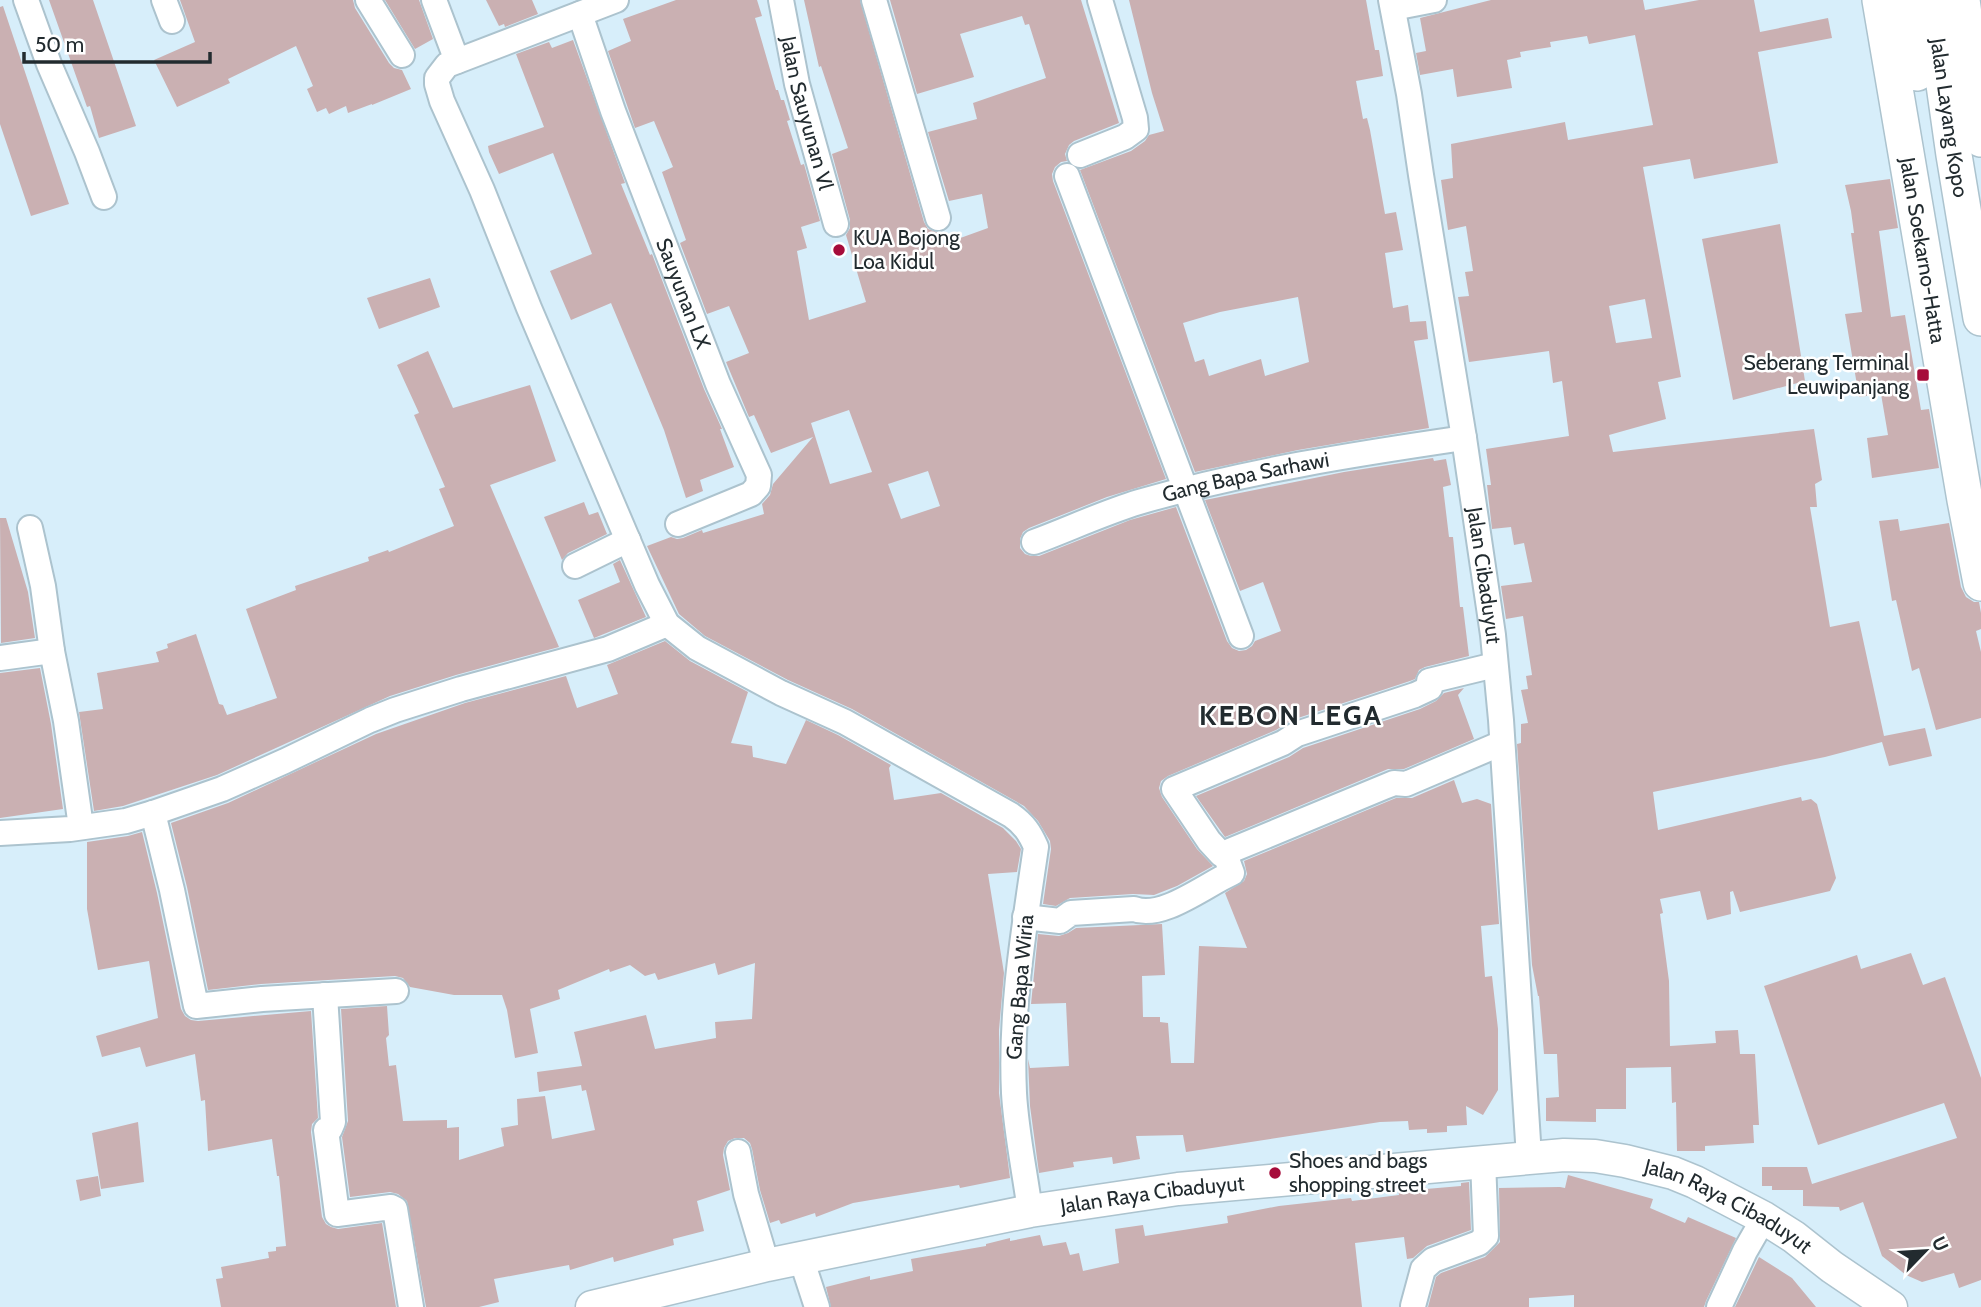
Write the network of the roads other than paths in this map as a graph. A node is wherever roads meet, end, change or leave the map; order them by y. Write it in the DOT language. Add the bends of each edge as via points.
graph roads {
  1 [pos="26,0"];
  2 [pos="368,0"];
  3 [pos="434,0"];
  4 [pos="616,0"];
  5 [pos="781,0"];
  6 [pos="874,0"];
  7 [pos="1100,0"];
  8 [pos="1434,0"];
  9 [pos="1880,0"];
  10 [pos="1905,0"];
  11 [pos="1932,0"];
  12 [pos="1962,0"];
  13 [pos="1392,4"];
  14 [pos="580,14"];
  15 [pos="402,55"];
  16 [pos="457,61"];
  17 [pos="1981,139"];
  18 [pos="1080,155"];
  19 [pos="1067,176"];
  20 [pos="104,197"];
  21 [pos="938,218"];
  22 [pos="836,224"];
  23 [pos="1981,318"];
  24 [pos="1464,438"];
  25 [pos="1981,478"];
  26 [pos="1185,489"];
  27 [pos="678,524"];
  28 [pos="30,528"];
  29 [pos="628,540"];
  30 [pos="1034,542"];
  31 [pos="575,566"];
  32 [pos="1981,583"];
  33 [pos="667,624"];
  34 [pos="1241,636"];
  35 [pos="52,651"];
  36 [pos="0,658"];
  37 [pos="1496,665"];
  38 [pos="1502,743"];
  39 [pos="153,813"];
  40 [pos="81,827"];
  41 [pos="0,833"];
  42 [pos="1225,854"];
  43 [pos="1025,917"];
  44 [pos="396,991"];
  45 [pos="325,995"];
  46 [pos="738,1152"];
  47 [pos="1529,1157"];
  48 [pos="1483,1161"];
  49 [pos="1030,1211"];
  50 [pos="1764,1218"];
  51 [pos="801,1258"];
  52 [pos="768,1265"];
  53 [pos="1413,1306"];
  54 [pos="411,1307"];
  55 [pos="592,1307"];
  56 [pos="817,1307"];
  57 [pos="1719,1307"];
  58 [pos="1891,1307"];
  1 -- 20 [label="street"];
  2 -- 15 [label="street"];
  3 -- 16 [label="street"];
  4 -- 14 [label="street"];
  5 -- 22 [label="street, Jalan Sauyunan Vl" via="797,84"];
  6 -- 21 [label="street"];
  7 -- 18 [label="street" via="1136,129"];
  8 -- 13 [label="street"];
  9 -- 32 [label="highway, Jalan Soekarno-Hatta"];
  10 -- 25 [label="highway, Jalan Layang Kopo"];
  11 -- 23 [label="highway, Jalan Layang Kopo"];
  12 -- 17 [label="highway"];
  13 -- 24 [label="street, Jalan Cibaduyut"];
  14 -- 16 [label="street"];
  14 -- 27 [label="street, Sauyunan LX" via="713,371 759,475 751,494"];
  16 -- 29 [label="street" via="447,65 437,79 442,101"];
  19 -- 26 [label="street"];
  24 -- 26 [label="street, Gang Bapa Sarhawi" via="1298,464"];
  24 -- 37 [label="street, Jalan Cibaduyut"];
  26 -- 30 [label="street, Gang Bapa Sarhawi"];
  26 -- 34 [label="street"];
  28 -- 35 [label="street"];
  29 -- 31 [label="street"];
  29 -- 33 [label="street"];
  33 -- 39 [label="street" via="608,649 395,710 222,789"];
  33 -- 43 [label="street, Gang Bapa Wiria" via="697,648 845,722 1023,824 1036,847"];
  35 -- 36 [label="street"];
  35 -- 40 [label="street"];
  37 -- 38 [label="street, Jalan Cibaduyut"];
  37 -- 42 [label="street" via="1429,681 1430,688 1415,695 1297,734 1174,789 1209,841"];
  38 -- 42 [label="street"];
  38 -- 47 [label="street, Jalan Cibaduyut"];
  39 -- 40 [label="street"];
  39 -- 45 [label="street" via="196,1006"];
  40 -- 41 [label="street"];
  42 -- 43 [label="street" via="1232,873 1165,909 1071,914 1060,921"];
  43 -- 49 [label="street, Gang Bapa Wiria" via="1014,1016 1014,1095"];
  44 -- 45 [label="street"];
  45 -- 54 [label="street" via="333,1122 326,1130 337,1214 395,1209"];
  46 -- 52 [label="street"];
  47 -- 48 [label="main road, Jalan Raya Cibaduyut"];
  47 -- 50 [label="main road, Jalan Raya Cibaduyut" via="1595,1156 1652,1167 1695,1182"];
  48 -- 49 [label="main road, Jalan Raya Cibaduyut" via="1178,1189"];
  48 -- 53 [label="street" via="1486,1236 1479,1244 1433,1260 1423,1269"];
  49 -- 51 [label="main road, Jalan Raya Cibaduyut"];
  50 -- 57 [label="street"];
  50 -- 58 [label="main road, Jalan Raya Cibaduyut"];
  51 -- 52 [label="main road, Jalan Raya Cibaduyut"];
  51 -- 56 [label="street"];
  52 -- 55 [label="main road, Jalan Raya Cibaduyut"];
}
